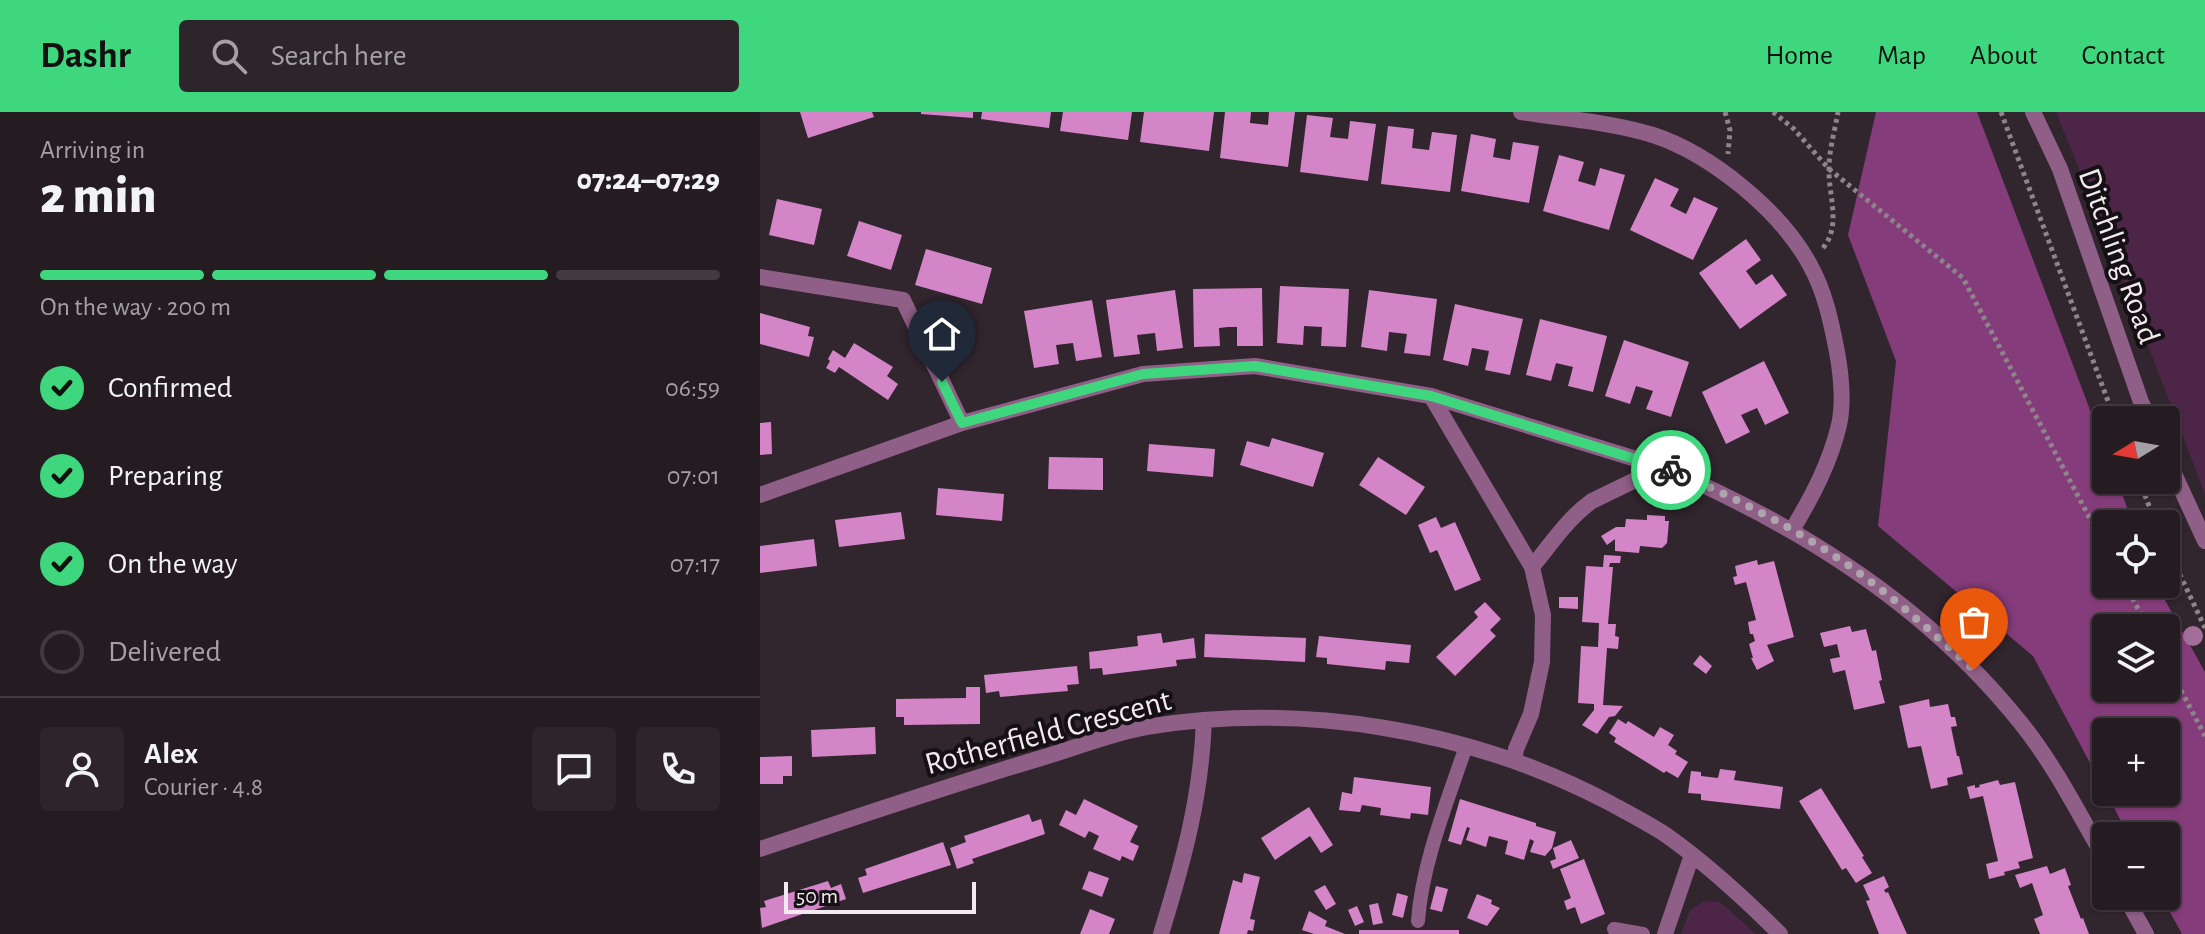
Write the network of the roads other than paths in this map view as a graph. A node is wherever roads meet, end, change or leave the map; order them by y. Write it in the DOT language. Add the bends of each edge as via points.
graph roads {
  1 [pos="1521,112"];
  2 [pos="2033,112"];
  3 [pos="760,277"];
  4 [pos="1431,396"];
  5 [pos="2143,406"];
  6 [pos="962,423"];
  7 [pos="1662,467"];
  8 [pos="2180,487"];
  9 [pos="760,495"];
  10 [pos="1792,530"];
  11 [pos="2205,541"];
  12 [pos="1532,567"];
  13 [pos="1204,720"];
  14 [pos="1466,746"];
  15 [pos="1514,761"];
  16 [pos="2092,837"];
  17 [pos="760,849"];
  18 [pos="1692,855"];
  19 [pos="2133,910"];
  20 [pos="1418,921"];
  21 [pos="1614,929"];
  22 [pos="1161,934"];
  23 [pos="1643,934"];
  24 [pos="1665,934"];
  25 [pos="1780,934"];
  26 [pos="2146,934"];
  1 -- 10 [label="street" via="1611,125 1686,149 1748,193 1810,264 1833,332 1840,422 1824,473"];
  2 -- 5 [label="street, Ditchling Road" via="2060,169"];
  3 -- 6 [label="street" via="903,300"];
  4 -- 6 [label="street" via="1255,366 1143,374"];
  4 -- 7 [label="street"];
  4 -- 12 [label="street"];
  6 -- 9 [label="street"];
  7 -- 10 [label="street"];
  7 -- 12 [label="street" via="1584,507"];
  8 -- 11 [label="street"];
  10 -- 16 [label="street" via="1855,570 1974,670 2021,723"];
  12 -- 15 [label="street" via="1543,615 1542,662"];
  13 -- 14 [label="street, Rotherfield Crescent" via="1351,724"];
  13 -- 17 [label="street, Rotherfield Crescent" via="1127,732"];
  13 -- 22 [label="street" via="1192,825"];
  14 -- 15 [label="street, Rotherfield Crescent"];
  14 -- 20 [label="lane" via="1425,873"];
  15 -- 18 [label="street, Rotherfield Crescent" via="1634,816"];
  18 -- 24 [label="street"];
  18 -- 25 [label="street, Rotherfield Crescent"];
  19 -- 26 [label="street"];
  21 -- 23 [label="lane"];
}
